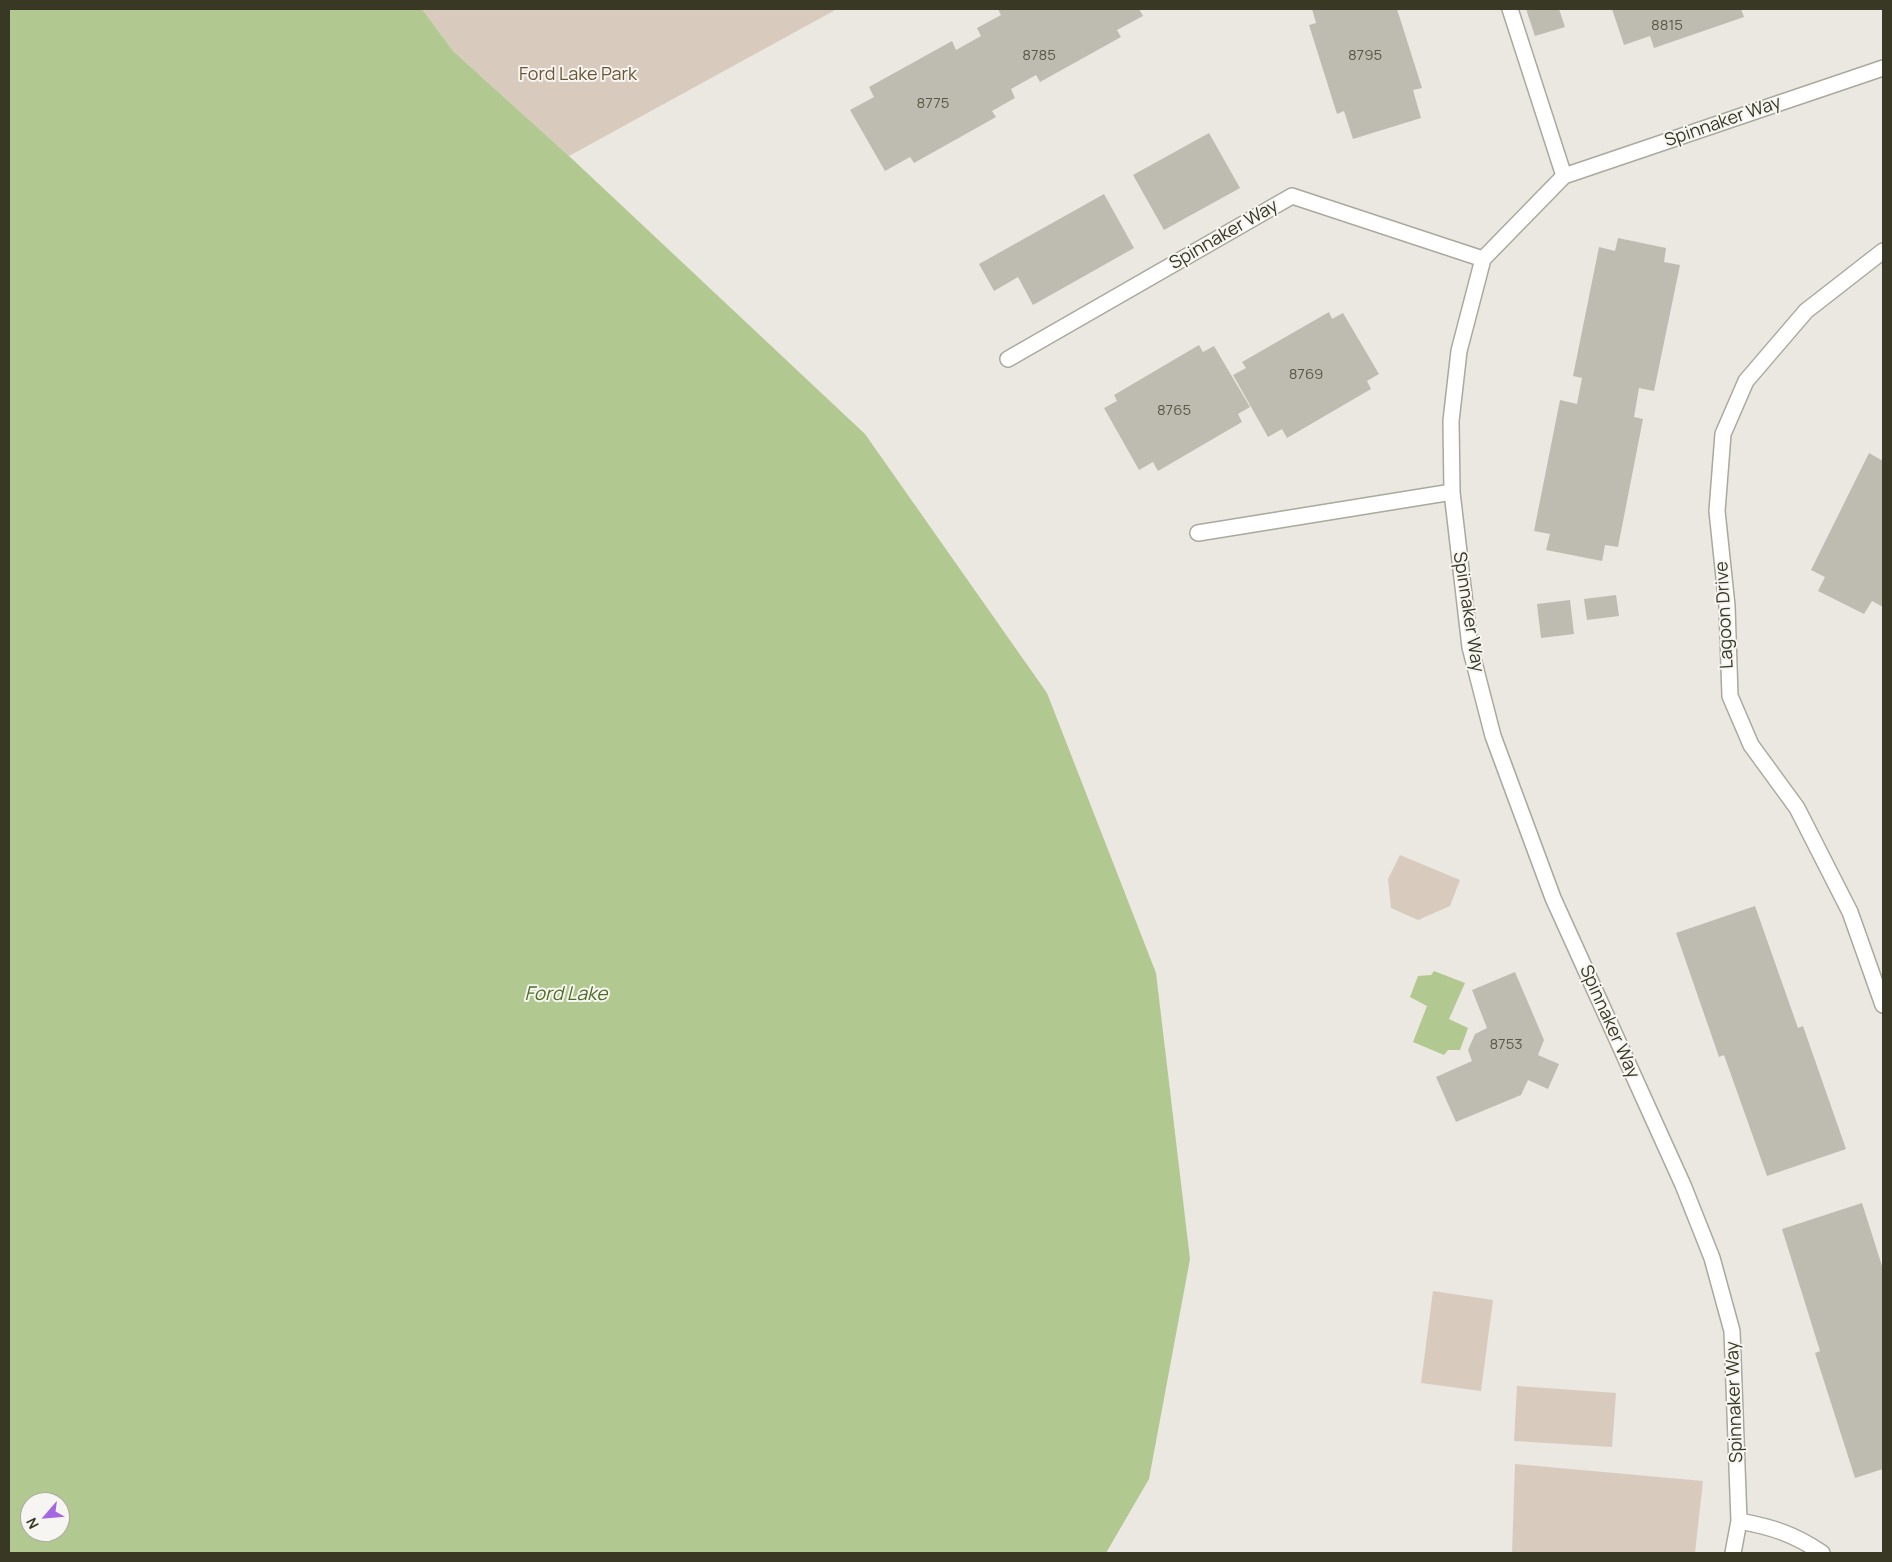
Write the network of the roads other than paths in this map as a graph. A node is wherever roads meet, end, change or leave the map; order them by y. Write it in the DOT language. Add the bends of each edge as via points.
graph roads {
  1 [pos="1510,9"];
  2 [pos="1883,68"];
  3 [pos="1564,176"];
  4 [pos="1883,251"];
  5 [pos="1483,258"];
  6 [pos="1008,359"];
  7 [pos="1452,492"];
  8 [pos="1198,533"];
  9 [pos="1877,966"];
  10 [pos="1883,1006"];
  11 [pos="1739,1521"];
  12 [pos="1733,1553"];
  13 [pos="1822,1553"];
  1 -- 3 [label="street"];
  2 -- 3 [label="street, Spinnaker Way"];
  3 -- 5 [label="street, Spinnaker Way"];
  4 -- 9 [label="street, Lagoon Drive" via="1806,311 1746,381 1723,434 1717,511 1727,606 1730,696 1751,745 1797,808"];
  5 -- 6 [label="street, Spinnaker Way" via="1292,196"];
  5 -- 7 [label="street, Spinnaker Way" via="1459,351 1450,421"];
  7 -- 8 [label="street"];
  7 -- 11 [label="street, Spinnaker Way" via="1470,647 1493,736 1553,898 1683,1185 1712,1258 1725,1304 1732,1331"];
  9 -- 10 [label="street, Lagoon Drive"];
  11 -- 12 [label="street, Spinnaker Way"];
  11 -- 13 [label="street" via="1770,1526 1800,1538"];
}
